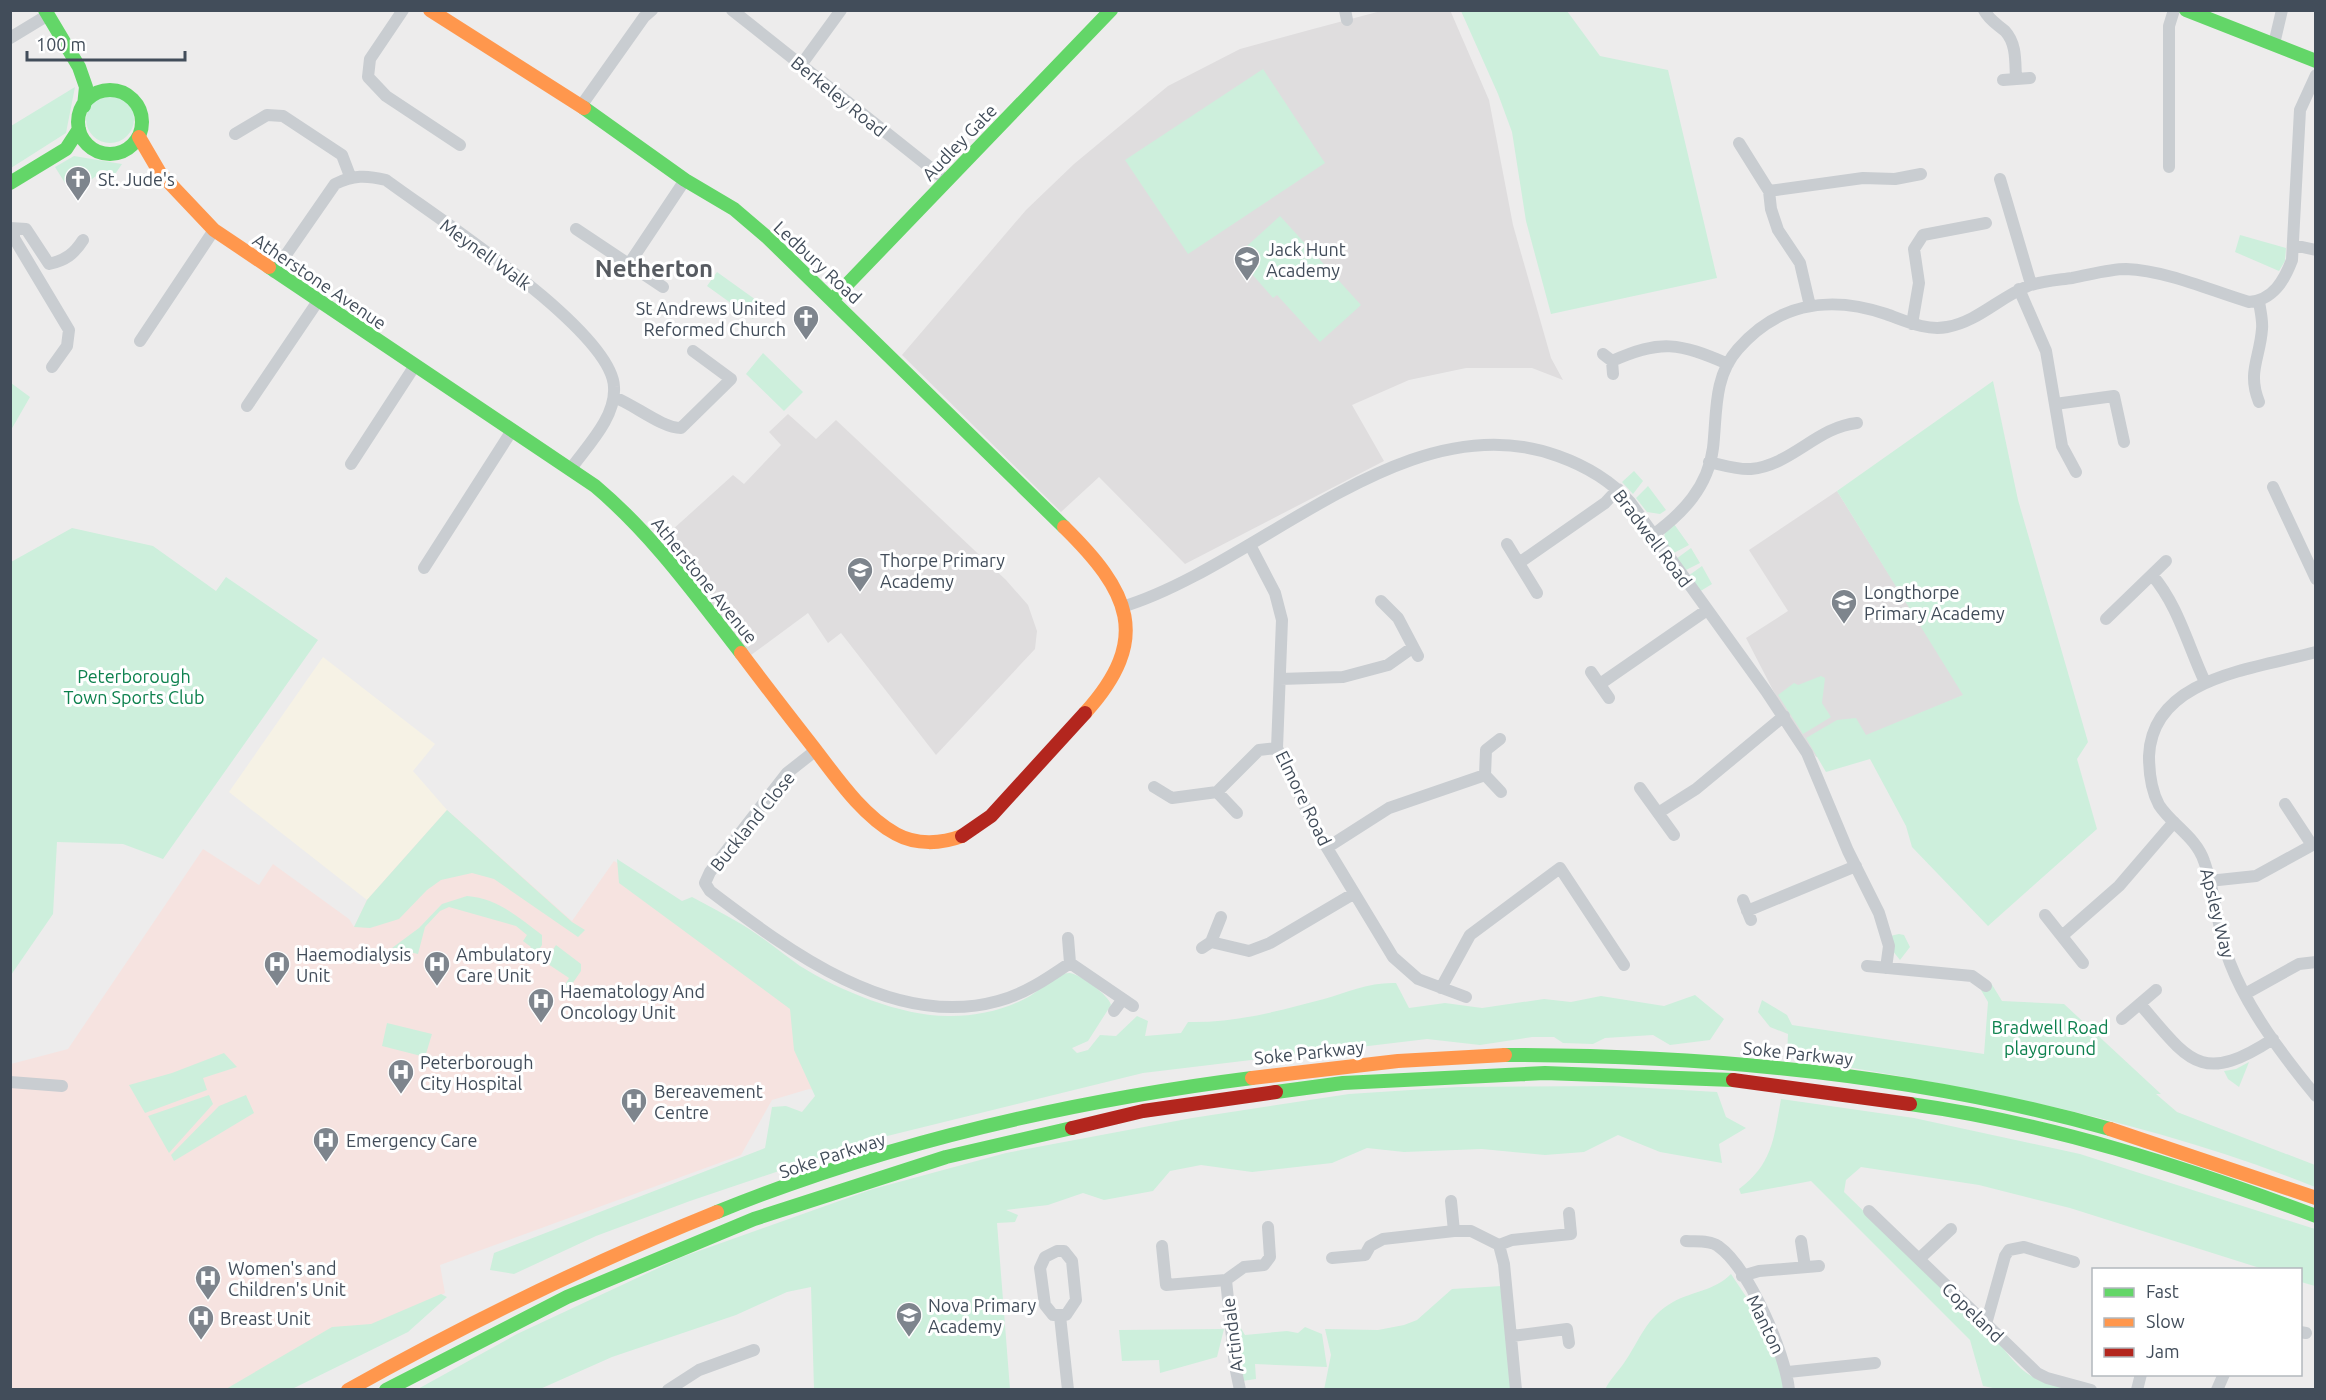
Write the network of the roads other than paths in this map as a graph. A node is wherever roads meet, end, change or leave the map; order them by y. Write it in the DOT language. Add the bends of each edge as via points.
graph roads {
  1 [pos="403,10"];
  2 [pos="430,10"];
  3 [pos="652,10"];
  4 [pos="732,10"];
  5 [pos="841,10"];
  6 [pos="1111,10"];
  7 [pos="1984,10"];
  8 [pos="2174,10"];
  9 [pos="2186,10"];
  10 [pos="2282,10"];
  11 [pos="47,13"];
  12 [pos="10,38"];
  13 [pos="2274,44"];
  14 [pos="2316,61"];
  15 [pos="801,65"];
  16 [pos="78,67"];
  17 [pos="2316,75"];
  18 [pos="2030,78"];
  19 [pos="107,90"];
  20 [pos="84,106"];
  21 [pos="581,106"];
  22 [pos="79,129"];
  23 [pos="235,134"];
  24 [pos="139,136"];
  25 [pos="1738,143"];
  26 [pos="460,145"];
  27 [pos="66,149"];
  28 [pos="98,152"];
  29 [pos="120,153"];
  30 [pos="2169,167"];
  31 [pos="160,173"];
  32 [pos="1921,174"];
  33 [pos="350,177"];
  34 [pos="2000,179"];
  35 [pos="685,180"];
  36 [pos="946,181"];
  37 [pos="10,183"];
  38 [pos="1769,191"];
  39 [pos="1986,223"];
  40 [pos="12,228"];
  41 [pos="576,229"];
  42 [pos="214,230"];
  43 [pos="83,240"];
  44 [pos="2293,245"];
  45 [pos="2316,250"];
  46 [pos="629,264"];
  47 [pos="274,272"];
  48 [pos="2031,284"];
  49 [pos="663,287"];
  50 [pos="2019,289"];
  51 [pos="833,299"];
  52 [pos="318,301"];
  53 [pos="2259,301"];
  54 [pos="1810,306"];
  55 [pos="1912,324"];
  56 [pos="140,341"];
  57 [pos="693,351"];
  58 [pos="1728,364"];
  59 [pos="52,367"];
  60 [pos="414,367"];
  61 [pos="1613,374"];
  62 [pos="614,397"];
  63 [pos="2259,402"];
  64 [pos="2055,404"];
  65 [pos="247,406"];
  66 [pos="1857,423"];
  67 [pos="511,432"];
  68 [pos="2124,442"];
  69 [pos="1710,462"];
  70 [pos="351,464"];
  71 [pos="570,470"];
  72 [pos="2076,472"];
  73 [pos="2273,487"];
  74 [pos="1618,489"];
  75 [pos="1653,534"];
  76 [pos="1507,544"];
  77 [pos="1250,545"];
  78 [pos="2166,561"];
  79 [pos="1519,563"];
  80 [pos="424,568"];
  81 [pos="2152,575"];
  82 [pos="2316,579"];
  83 [pos="1537,593"];
  84 [pos="1381,602"];
  85 [pos="1122,607"];
  86 [pos="1707,610"];
  87 [pos="2106,619"];
  88 [pos="2316,652"];
  89 [pos="1591,672"];
  90 [pos="1280,679"];
  91 [pos="2205,682"];
  92 [pos="1600,684"];
  93 [pos="1609,698"];
  94 [pos="1784,716"];
  95 [pos="1500,739"];
  96 [pos="1277,748"];
  97 [pos="815,751"];
  98 [pos="1485,775"];
  99 [pos="1154,787"];
  100 [pos="1640,788"];
  101 [pos="1217,792"];
  102 [pos="1501,792"];
  103 [pos="2285,804"];
  104 [pos="1237,813"];
  105 [pos="1658,813"];
  106 [pos="2174,822"];
  107 [pos="1674,836"];
  108 [pos="2314,844"];
  109 [pos="1328,847"];
  110 [pos="1856,866"];
  111 [pos="2210,881"];
  112 [pos="1353,894"];
  113 [pos="1747,910"];
  114 [pos="2045,915"];
  115 [pos="1221,917"];
  116 [pos="2062,936"];
  117 [pos="1068,938"];
  118 [pos="2316,962"];
  119 [pos="1070,963"];
  120 [pos="2083,963"];
  121 [pos="1624,965"];
  122 [pos="1866,966"];
  123 [pos="1886,968"];
  124 [pos="1986,986"];
  125 [pos="1441,988"];
  126 [pos="2156,990"];
  127 [pos="2245,994"];
  128 [pos="1466,997"];
  129 [pos="2140,1004"];
  130 [pos="1114,1011"];
  131 [pos="2122,1019"];
  132 [pos="2273,1039"];
  133 [pos="12,1082"];
  134 [pos="62,1086"];
  135 [pos="2316,1096"];
  136 [pos="2316,1198"];
  137 [pos="1451,1201"];
  138 [pos="1869,1211"];
  139 [pos="1569,1213"];
  140 [pos="2316,1216"];
  141 [pos="1268,1227"];
  142 [pos="1951,1229"];
  143 [pos="1454,1231"];
  144 [pos="1686,1241"];
  145 [pos="1802,1241"];
  146 [pos="1499,1245"];
  147 [pos="1162,1246"];
  148 [pos="1332,1258"];
  149 [pos="1919,1259"];
  150 [pos="2073,1262"];
  151 [pos="1819,1266"];
  152 [pos="1804,1267"];
  153 [pos="1743,1276"];
  154 [pos="1226,1280"];
  155 [pos="1060,1316"];
  156 [pos="1986,1324"];
  157 [pos="1512,1336"];
  158 [pos="1569,1343"];
  159 [pos="754,1350"];
  160 [pos="1875,1364"];
  161 [pos="1788,1372"];
  162 [pos="348,1389"];
  163 [pos="386,1389"];
  164 [pos="668,1389"];
  165 [pos="1068,1389"];
  166 [pos="1240,1389"];
  167 [pos="1516,1389"];
  168 [pos="1789,1389"];
  169 [pos="2091,1389"];
  1 -- 26 [label="street" via="370,59 368,76 386,96"];
  2 -- 21 [label="main road, Ledbury Road"];
  3 -- 21 [label="street"];
  4 -- 15 [label="street, Berkeley Road"];
  5 -- 15 [label="street"];
  6 -- 36 [label="main road, Audley Gate"];
  7 -- 18 [label="street" via="1989,20 2011,38 2015,50 2010,79"];
  8 -- 30 [label="street" via="2169,26"];
  9 -- 13 [label="main road"];
  10 -- 13 [label="street"];
  11 -- 12 [label="street"];
  11 -- 16 [label="main road"];
  13 -- 14 [label="main road"];
  15 -- 36 [label="street, Berkeley Road"];
  16 -- 19 [label="main road"];
  16 -- 20 [label="main road" via="86,87"];
  17 -- 44 [label="street" via="2300,110"];
  19 -- 20 [label="main road"];
  19 -- 24 [label="main road" via="124,93 138,107 142,126"];
  20 -- 22 [label="main road"];
  21 -- 35 [label="main road, Ledbury Road"];
  22 -- 27 [label="main road"];
  22 -- 28 [label="main road" via="84,140"];
  23 -- 33 [label="street" via="267,115 283,116 342,155"];
  24 -- 29 [label="main road"];
  24 -- 31 [label="main road, Atherstone Avenue"];
  25 -- 38 [label="street"];
  27 -- 28 [label="main road" via="83,147"];
  27 -- 37 [label="main road"];
  28 -- 29 [label="main road"];
  29 -- 31 [label="main road, Atherstone Avenue" via="136,156"];
  31 -- 42 [label="main road, Atherstone Avenue"];
  32 -- 38 [label="street"];
  33 -- 47 [label="street" via="335,184"];
  33 -- 62 [label="street, Meynell Walk" via="368,175 386,180 555,305 611,369"];
  34 -- 48 [label="street"];
  35 -- 46 [label="street"];
  35 -- 51 [label="main road, Ledbury Road" via="734,209"];
  36 -- 51 [label="main road, Audley Gate"];
  38 -- 54 [label="street" via="1778,230 1800,263"];
  39 -- 55 [label="street" via="1923,235 1914,249 1918,283"];
  40 -- 43 [label="street" via="26,229 50,264 64,261"];
  40 -- 59 [label="street" via="14,238 69,330 67,346"];
  41 -- 46 [label="street"];
  42 -- 47 [label="main road, Atherstone Avenue"];
  42 -- 56 [label="street"];
  44 -- 45 [label="street"];
  44 -- 53 [label="street" via="2292,260 2282,283"];
  46 -- 49 [label="street"];
  47 -- 52 [label="main road, Atherstone Avenue"];
  48 -- 50 [label="street"];
  48 -- 53 [label="street" via="2124,269 2156,274 2249,302"];
  50 -- 55 [label="street" via="1963,323 1947,327"];
  50 -- 64 [label="street" via="2046,351"];
  51 -- 85 [label="main road, Ledbury Road" via="1082,544 1104,571"];
  52 -- 60 [label="main road, Atherstone Avenue"];
  52 -- 65 [label="street"];
  53 -- 63 [label="street" via="2263,329 2255,356 2253,386"];
  54 -- 55 [label="street" via="1840,303"];
  54 -- 58 [label="street" via="1764,324"];
  57 -- 62 [label="street" via="731,379 681,428 670,428 633,404"];
  58 -- 61 [label="street" via="1680,346 1659,345 1607,358"];
  58 -- 69 [label="street" via="1714,410"];
  60 -- 67 [label="main road, Atherstone Avenue"];
  60 -- 70 [label="street"];
  62 -- 71 [label="street" via="610,412"];
  64 -- 68 [label="street" via="2114,396"];
  64 -- 72 [label="street" via="2062,446"];
  66 -- 69 [label="street" via="1839,425 1780,461 1762,467 1749,469"];
  67 -- 71 [label="main road, Atherstone Avenue"];
  67 -- 80 [label="street"];
  69 -- 75 [label="street" via="1698,492 1686,508"];
  71 -- 97 [label="main road, Atherstone Avenue" via="614,501 651,538"];
  73 -- 82 [label="street"];
  74 -- 75 [label="street, Bradwell Road"];
  74 -- 77 [label="street, Bradwell Road" via="1596,473 1542,450 1496,442 1462,445 1434,451 1377,474"];
  74 -- 79 [label="street" via="1605,503"];
  75 -- 86 [label="street, Bradwell Road"];
  76 -- 79 [label="street"];
  77 -- 85 [label="street, Bradwell Road" via="1151,598"];
  77 -- 90 [label="street, Elmore Road" via="1275,593 1282,620"];
  78 -- 81 [label="street"];
  79 -- 83 [label="street"];
  81 -- 87 [label="street"];
  81 -- 91 [label="street" via="2174,606"];
  84 -- 90 [label="street" via="1398,618 1415,652 1388,665 1343,677"];
  85 -- 97 [label="main road, Atherstone Avenue" via="1125,651 1106,690 1003,804 961,837 930,843 898,835 865,811"];
  86 -- 92 [label="street"];
  86 -- 94 [label="street, Bradwell Road"];
  88 -- 91 [label="street, Apsley Way"];
  89 -- 92 [label="street"];
  90 -- 96 [label="street, Elmore Road"];
  91 -- 106 [label="street, Apsley Way" via="2173,701 2158,721 2150,742 2149,775 2159,804"];
  92 -- 93 [label="street"];
  94 -- 105 [label="street" via="1696,789"];
  94 -- 110 [label="street, Bradwell Road" via="1811,762"];
  95 -- 98 [label="street" via="1485,750"];
  96 -- 101 [label="street" via="1259,750"];
  96 -- 109 [label="street, Elmore Road"];
  97 -- 119 [label="street, Buckland Close" via="787,773 710,872 705,883 710,891 781,945 856,984 925,1005 961,1007 998,1001 1033,987"];
  98 -- 102 [label="street"];
  98 -- 109 [label="street" via="1389,808"];
  99 -- 101 [label="street" via="1172,798"];
  100 -- 105 [label="street"];
  101 -- 104 [label="street"];
  103 -- 108 [label="street"];
  105 -- 107 [label="street"];
  106 -- 111 [label="street, Apsley Way" via="2193,841"];
  106 -- 116 [label="street" via="2119,886"];
  108 -- 111 [label="street" via="2256,876"];
  109 -- 112 [label="street, Elmore Road"];
  110 -- 113 [label="street"];
  110 -- 123 [label="street, Bradwell Road" via="1884,927 1889,946"];
  111 -- 127 [label="street, Apsley Way" via="2229,962"];
  112 -- 115 [label="street" via="1270,943 1249,951 1206,945"];
  112 -- 125 [label="street, Elmore Road" via="1393,957 1419,978"];
  114 -- 116 [label="street"];
  116 -- 120 [label="street"];
  117 -- 119 [label="street"];
  118 -- 127 [label="street" via="2299,964"];
  119 -- 130 [label="street" via="1128,1002"];
  121 -- 125 [label="street" via="1560,868 1470,935"];
  122 -- 123 [label="street"];
  123 -- 124 [label="street" via="1972,976"];
  125 -- 128 [label="street, Elmore Road"];
  126 -- 129 [label="street"];
  127 -- 132 [label="street, Apsley Way"];
  129 -- 131 [label="street"];
  129 -- 132 [label="street" via="2179,1048 2197,1062 2225,1064 2247,1056"];
  132 -- 135 [label="street, Apsley Way"];
  133 -- 134 [label="street"];
  136 -- 162 [label="main road, Soke Parkway" via="2165,1145 2016,1106 1858,1078 1639,1058 1489,1055 1402,1060 1223,1080 1095,1104 975,1131 838,1170 643,1242 438,1339"];
  137 -- 143 [label="street"];
  138 -- 149 [label="street, Copeland"];
  139 -- 146 [label="street" via="1571,1234"];
  140 -- 163 [label="main road, Soke Parkway" via="2196,1174 2046,1132 1946,1109 1811,1088 1638,1073 1492,1072 1400,1077 1222,1097 1099,1119 857,1182 741,1222 611,1274 479,1338"];
  141 -- 154 [label="street, Artindale" via="1270,1257 1264,1265 1244,1267"];
  142 -- 149 [label="street"];
  143 -- 146 [label="street" via="1471,1231"];
  143 -- 148 [label="street" via="1383,1239 1370,1246 1365,1255"];
  144 -- 153 [label="street, Manton" via="1716,1244"];
  145 -- 152 [label="street"];
  146 -- 157 [label="street"];
  147 -- 154 [label="street, Artindale" via="1166,1285"];
  149 -- 156 [label="street, Copeland"];
  150 -- 156 [label="street" via="2024,1247 2009,1250"];
  151 -- 152 [label="street, Manton"];
  152 -- 153 [label="street, Manton"];
  153 -- 161 [label="street, Manton" via="1779,1344"];
  154 -- 166 [label="street, Artindale" via="1234,1366"];
  155 -- 155 [label="street" via="1053,1315 1045,1305 1040,1268 1045,1257 1064,1251 1072,1261 1076,1300 1071,1311"];
  155 -- 165 [label="street"];
  156 -- 169 [label="street, Copeland" via="2037,1373"];
  157 -- 158 [label="street" via="1568,1329"];
  157 -- 167 [label="street"];
  159 -- 164 [label="street" via="699,1370"];
  160 -- 161 [label="street, Manton"];
  161 -- 168 [label="street, Manton"];
}
